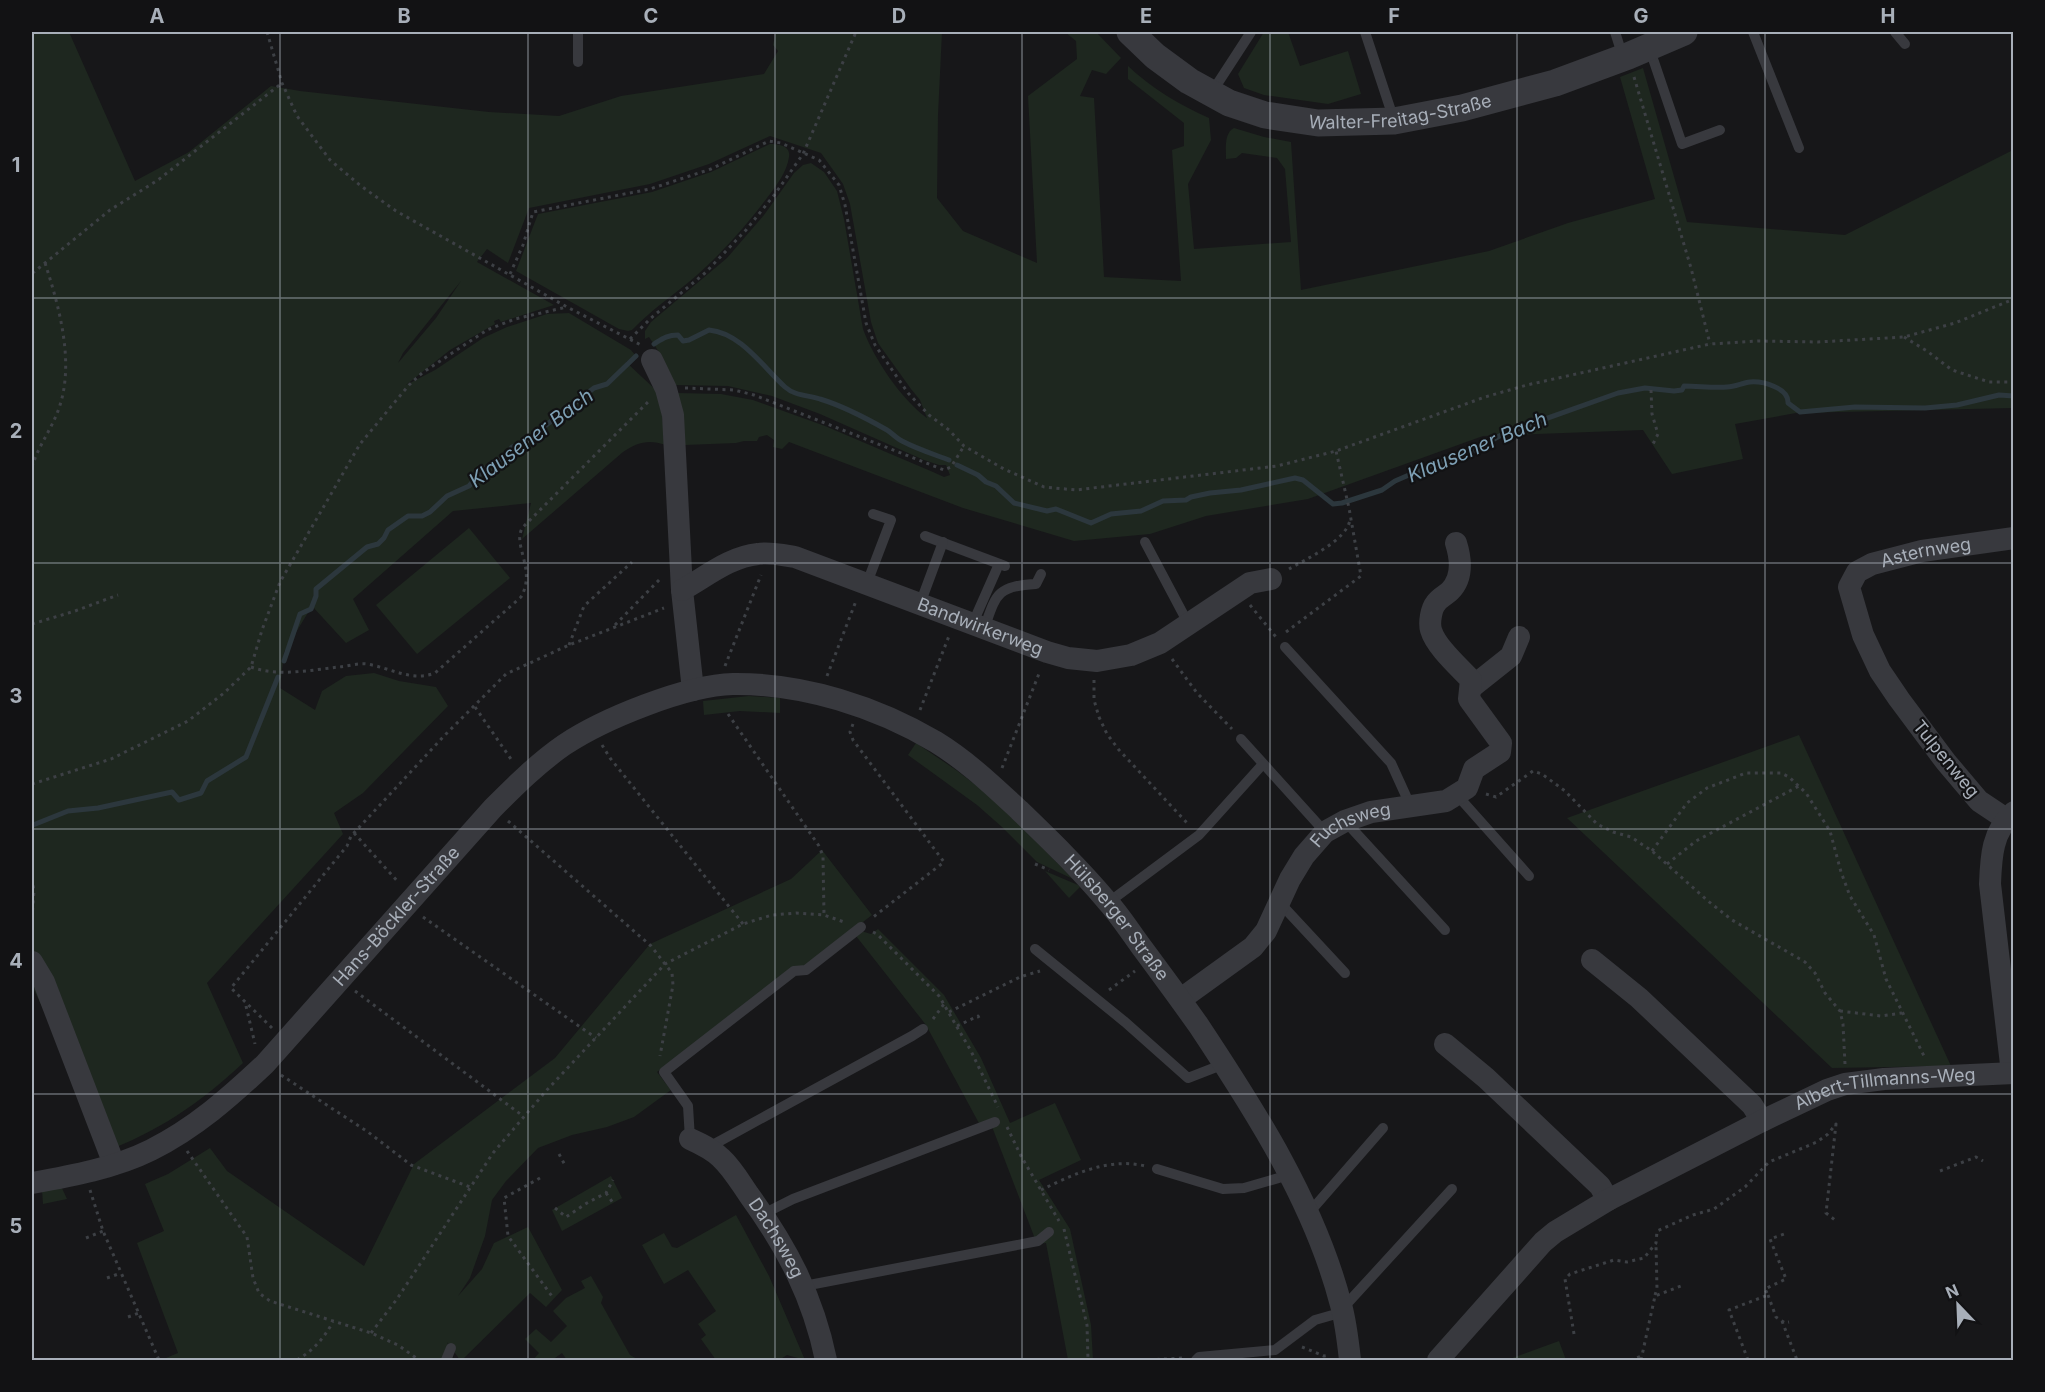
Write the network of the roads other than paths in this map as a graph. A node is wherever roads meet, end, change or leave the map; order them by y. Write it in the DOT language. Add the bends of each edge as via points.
graph roads {
  1 [pos="578,32"];
  2 [pos="1132,32"];
  3 [pos="1251,32"];
  4 [pos="1365,32"];
  5 [pos="1615,32"];
  6 [pos="1684,32"];
  7 [pos="1753,32"];
  8 [pos="1895,32"];
  9 [pos="1905,44"];
  10 [pos="1649,47"];
  11 [pos="578,62"];
  12 [pos="1629,67"];
  13 [pos="1211,93"];
  14 [pos="1394,121"];
  15 [pos="1720,130"];
  16 [pos="1799,148"];
  17 [pos="646,352"];
  18 [pos="873,514"];
  19 [pos="925,536"];
  20 [pos="2013,538"];
  21 [pos="943,542"];
  22 [pos="1145,542"];
  23 [pos="1456,543"];
  24 [pos="1041,574"];
  25 [pos="1271,579"];
  26 [pos="867,583"];
  27 [pos="1849,587"];
  28 [pos="675,598"];
  29 [pos="920,604"];
  30 [pos="1189,625"];
  31 [pos="978,627"];
  32 [pos="1519,637"];
  33 [pos="1285,647"];
  34 [pos="1472,687"];
  35 [pos="693,690"];
  36 [pos="1241,739"];
  37 [pos="1263,764"];
  38 [pos="1462,791"];
  39 [pos="1411,807"];
  40 [pos="2010,816"];
  41 [pos="1346,822"];
  42 [pos="1325,832"];
  43 [pos="1529,876"];
  44 [pos="1109,902"];
  45 [pos="1279,902"];
  46 [pos="861,927"];
  47 [pos="1444,930"];
  48 [pos="1035,948"];
  49 [pos="1592,960"];
  50 [pos="32,962"];
  51 [pos="1345,974"];
  52 [pos="1181,999"];
  53 [pos="923,1029"];
  54 [pos="1445,1044"];
  55 [pos="1224,1064"];
  56 [pos="2013,1073"];
  57 [pos="1762,1121"];
  58 [pos="995,1122"];
  59 [pos="1383,1128"];
  60 [pos="699,1143"];
  61 [pos="114,1164"];
  62 [pos="1157,1169"];
  63 [pos="1289,1175"];
  64 [pos="32,1183"];
  65 [pos="1452,1189"];
  66 [pos="1608,1200"];
  67 [pos="764,1215"];
  68 [pos="1308,1215"];
  69 [pos="1049,1232"];
  70 [pos="804,1286"];
  71 [pos="1343,1310"];
  72 [pos="451,1348"];
  73 [pos="1198,1359"];
  74 [pos="446,1360"];
  75 [pos="826,1360"];
  76 [pos="1350,1360"];
  77 [pos="1438,1360"];
  1 -- 11 [label="lane"];
  2 -- 13 [label="street, Walter-Freitag-Straße" via="1155,56"];
  3 -- 13 [label="lane"];
  4 -- 14 [label="lane"];
  5 -- 12 [label="lane"];
  6 -- 10 [label="street, Walter-Freitag-Straße"];
  7 -- 16 [label="lane"];
  8 -- 9 [label="lane"];
  10 -- 12 [label="street, Walter-Freitag-Straße"];
  10 -- 15 [label="lane" via="1682,144"];
  12 -- 14 [label="street, Walter-Freitag-Straße"];
  13 -- 14 [label="street, Walter-Freitag-Straße" via="1229,103 1318,123"];
  17 -- 28 [label="street" via="666,389 673,415"];
  18 -- 26 [label="lane" via="891,520"];
  19 -- 21 [label="lane"];
  20 -- 27 [label="street, Asternweg" via="1922,551 1872,564 1857,572"];
  21 -- 29 [label="lane"];
  21 -- 31 [label="lane" via="1002,565"];
  22 -- 30 [label="lane"];
  23 -- 34 [label="street" via="1461,559 1458,576 1452,590 1435,603 1431,629 1438,643 1472,680"];
  24 -- 31 [label="lane" via="1036,584 1017,585 995,598"];
  25 -- 30 [label="street, Bandwirkerweg" via="1250,583"];
  26 -- 28 [label="street, Bandwirkerweg" via="795,556 758,554 730,561"];
  26 -- 29 [label="street, Bandwirkerweg"];
  27 -- 40 [label="street, Tulpenweg" via="1863,635 1899,699 1979,801"];
  28 -- 35 [label="street"];
  29 -- 31 [label="street, Bandwirkerweg"];
  30 -- 31 [label="street, Bandwirkerweg" via="1131,656 1097,661 1047,652"];
  32 -- 34 [label="street" via="1511,656"];
  33 -- 39 [label="lane" via="1391,763"];
  34 -- 38 [label="street" via="1469,699 1501,743 1500,752 1474,769"];
  35 -- 44 [label="street, Hülsberger Straße" via="735,684 820,694 912,729 939,744 993,786"];
  35 -- 61 [label="street, Hans-Böckler-Straße" via="593,728 562,746 524,777 238,1090 176,1137"];
  36 -- 37 [label="lane"];
  37 -- 42 [label="lane"];
  37 -- 44 [label="lane" via="1199,835"];
  38 -- 39 [label="street, Fuchsweg" via="1446,801"];
  38 -- 43 [label="lane"];
  39 -- 41 [label="street, Fuchsweg" via="1371,813"];
  40 -- 56 [label="street, Tulpenweg" via="1997,834 1990,884"];
  41 -- 42 [label="street, Fuchsweg"];
  41 -- 47 [label="lane"];
  42 -- 45 [label="street, Fuchsweg" via="1304,856"];
  44 -- 52 [label="street, Hülsberger Straße"];
  45 -- 51 [label="lane"];
  45 -- 52 [label="street, Fuchsweg" via="1266,931 1253,947"];
  46 -- 60 [label="lane" via="806,970 794,971 664,1072 688,1106"];
  48 -- 55 [label="lane" via="1188,1078"];
  49 -- 57 [label="street" via="1700,1055 1752,1105"];
  50 -- 61 [label="street" via="44,982"];
  52 -- 55 [label="street, Hülsberger Straße"];
  53 -- 60 [label="lane"];
  54 -- 66 [label="street" via="1600,1186"];
  55 -- 63 [label="street, Hülsberger Straße"];
  56 -- 57 [label="street, Albert-Tillmanns-Weg" via="1845,1084"];
  57 -- 66 [label="street, Albert-Tillmanns-Weg"];
  58 -- 67 [label="lane" via="793,1199"];
  59 -- 68 [label="lane"];
  60 -- 67 [label="street, Dachsweg" via="722,1158"];
  61 -- 64 [label="street, Hans-Böckler-Straße"];
  62 -- 63 [label="lane" via="1223,1189 1244,1188"];
  63 -- 68 [label="street, Hülsberger Straße"];
  65 -- 71 [label="lane"];
  66 -- 77 [label="street, Albert-Tillmanns-Weg" via="1543,1242"];
  67 -- 70 [label="street, Dachsweg"];
  68 -- 71 [label="street, Hülsberger Straße"];
  69 -- 70 [label="lane" via="1038,1241"];
  70 -- 75 [label="street, Dachsweg"];
  71 -- 73 [label="lane" via="1315,1320 1275,1350"];
  71 -- 76 [label="street, Hülsberger Straße"];
  72 -- 74 [label="lane"];
}
